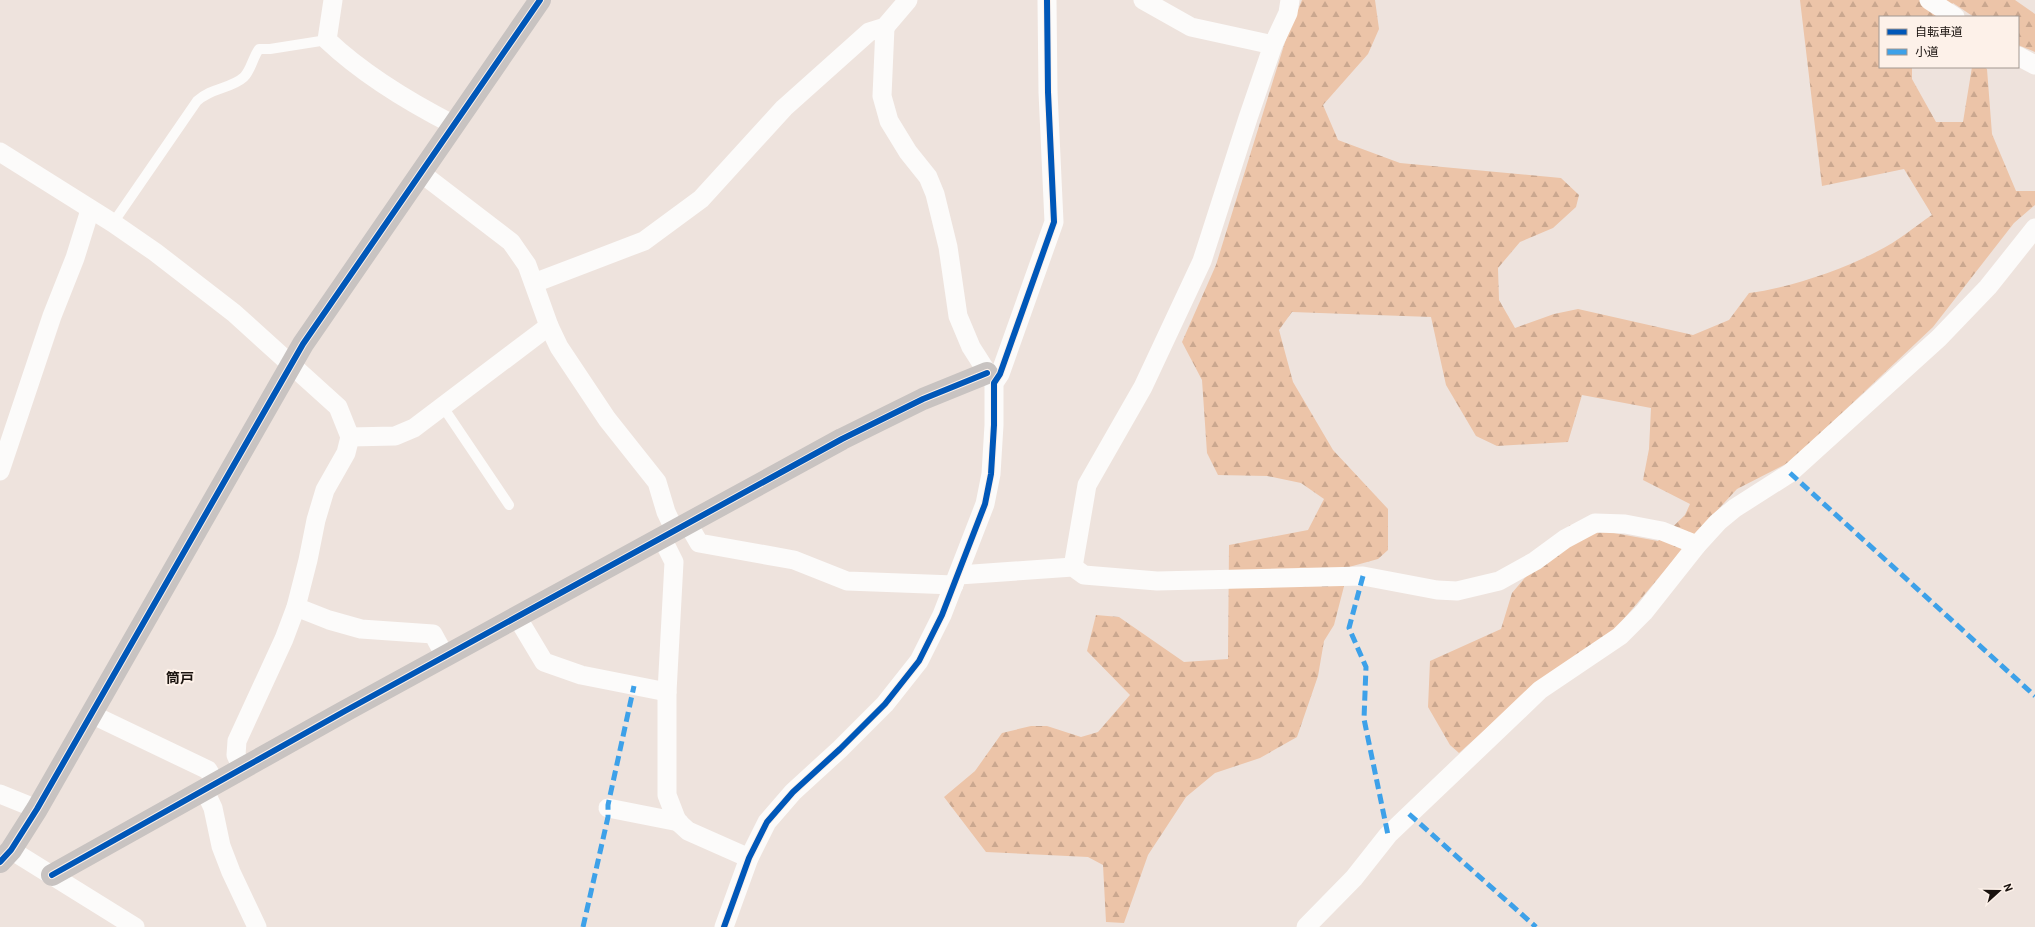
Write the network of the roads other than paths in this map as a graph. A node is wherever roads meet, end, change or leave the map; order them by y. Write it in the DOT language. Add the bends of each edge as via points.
graph roads {
  1 [pos="333,0"];
  2 [pos="540,0"];
  3 [pos="908,0"];
  4 [pos="1047,0"];
  5 [pos="1143,0"];
  6 [pos="1290,0"];
  7 [pos="1929,0"];
  8 [pos="1953,16"];
  9 [pos="885,27"];
  10 [pos="327,40"];
  11 [pos="1273,45"];
  12 [pos="2019,57"];
  13 [pos="2035,65"];
  14 [pos="454,125"];
  15 [pos="0,152"];
  16 [pos="421,173"];
  17 [pos="90,210"];
  18 [pos="113,223"];
  19 [pos="2035,228"];
  20 [pos="534,283"];
  21 [pos="549,326"];
  22 [pos="291,364"];
  23 [pos="991,378"];
  24 [pos="443,407"];
  25 [pos="350,438"];
  26 [pos="0,469"];
  27 [pos="509,505"];
  28 [pos="675,531"];
  29 [pos="1697,545"];
  30 [pos="1073,567"];
  31 [pos="957,580"];
  32 [pos="296,607"];
  33 [pos="517,617"];
  34 [pos="445,656"];
  35 [pos="667,692"];
  36 [pos="91,714"];
  37 [pos="242,768"];
  38 [pos="210,785"];
  39 [pos="0,794"];
  40 [pos="37,808"];
  41 [pos="608,808"];
  42 [pos="679,822"];
  43 [pos="5,856"];
  44 [pos="749,858"];
  45 [pos="52,875"];
  46 [pos="134,927"];
  47 [pos="257,927"];
  48 [pos="724,927"];
  49 [pos="1306,927"];
  1 -- 10 [label="street"];
  2 -- 14 [label="street"];
  3 -- 9 [label="street"];
  4 -- 23 [label="street" via="1054,222 1000,374"];
  5 -- 11 [label="street" via="1191,27"];
  6 -- 11 [label="street" via="1288,13"];
  7 -- 8 [label="street"];
  9 -- 20 [label="street" via="869,32 784,108 701,199 644,242"];
  9 -- 23 [label="street" via="882,96 889,121 908,152 928,177 935,194 948,247 958,316 971,348"];
  10 -- 14 [label="street" via="341,53 406,98"];
  10 -- 18 [label="lane" via="259,49 246,75 239,81 205,93"];
  11 -- 30 [label="street" via="1202,261 1142,387 1087,485"];
  12 -- 13 [label="street"];
  14 -- 16 [label="street"];
  15 -- 17 [label="street"];
  16 -- 20 [label="street" via="511,242 527,265"];
  16 -- 22 [label="street"];
  17 -- 18 [label="street"];
  17 -- 26 [label="street"];
  18 -- 22 [label="street" via="234,313"];
  19 -- 29 [label="street" via="1988,287 1939,338 1790,473 1734,508"];
  20 -- 21 [label="street"];
  21 -- 24 [label="street"];
  21 -- 28 [label="street" via="559,347 607,419 657,482"];
  22 -- 25 [label="street" via="338,407"];
  22 -- 36 [label="street"];
  23 -- 28 [label="street" via="887,416"];
  23 -- 31 [label="street" via="994,425 991,474 985,504"];
  24 -- 25 [label="street" via="414,428 395,436"];
  24 -- 27 [label="lane"];
  25 -- 32 [label="street" via="346,453 325,490"];
  28 -- 31 [label="street" via="699,543 794,560 848,581"];
  28 -- 33 [label="street"];
  28 -- 35 [label="street"];
  29 -- 30 [label="street" via="1654,530 1625,524 1595,523 1499,581 1457,591 1437,590 1363,576 1157,581 1084,575"];
  29 -- 49 [label="street" via="1644,612 1620,636 1540,690 1388,834 1354,878"];
  30 -- 31 [label="street"];
  31 -- 44 [label="street" via="919,661 886,704 793,792 766,822"];
  32 -- 34 [label="street" via="361,629 432,634"];
  32 -- 37 [label="street" via="237,741 236,755"];
  33 -- 34 [label="street"];
  33 -- 35 [label="street" via="544,662 581,675"];
  34 -- 37 [label="street"];
  35 -- 42 [label="street" via="667,795"];
  36 -- 38 [label="street" via="208,770"];
  36 -- 40 [label="street"];
  37 -- 38 [label="street"];
  38 -- 45 [label="street"];
  38 -- 47 [label="street" via="221,846"];
  39 -- 40 [label="street"];
  40 -- 43 [label="street"];
  41 -- 42 [label="street"];
  42 -- 44 [label="street" via="688,831"];
  43 -- 45 [label="street"];
  44 -- 48 [label="street"];
  45 -- 46 [label="street"];
}
